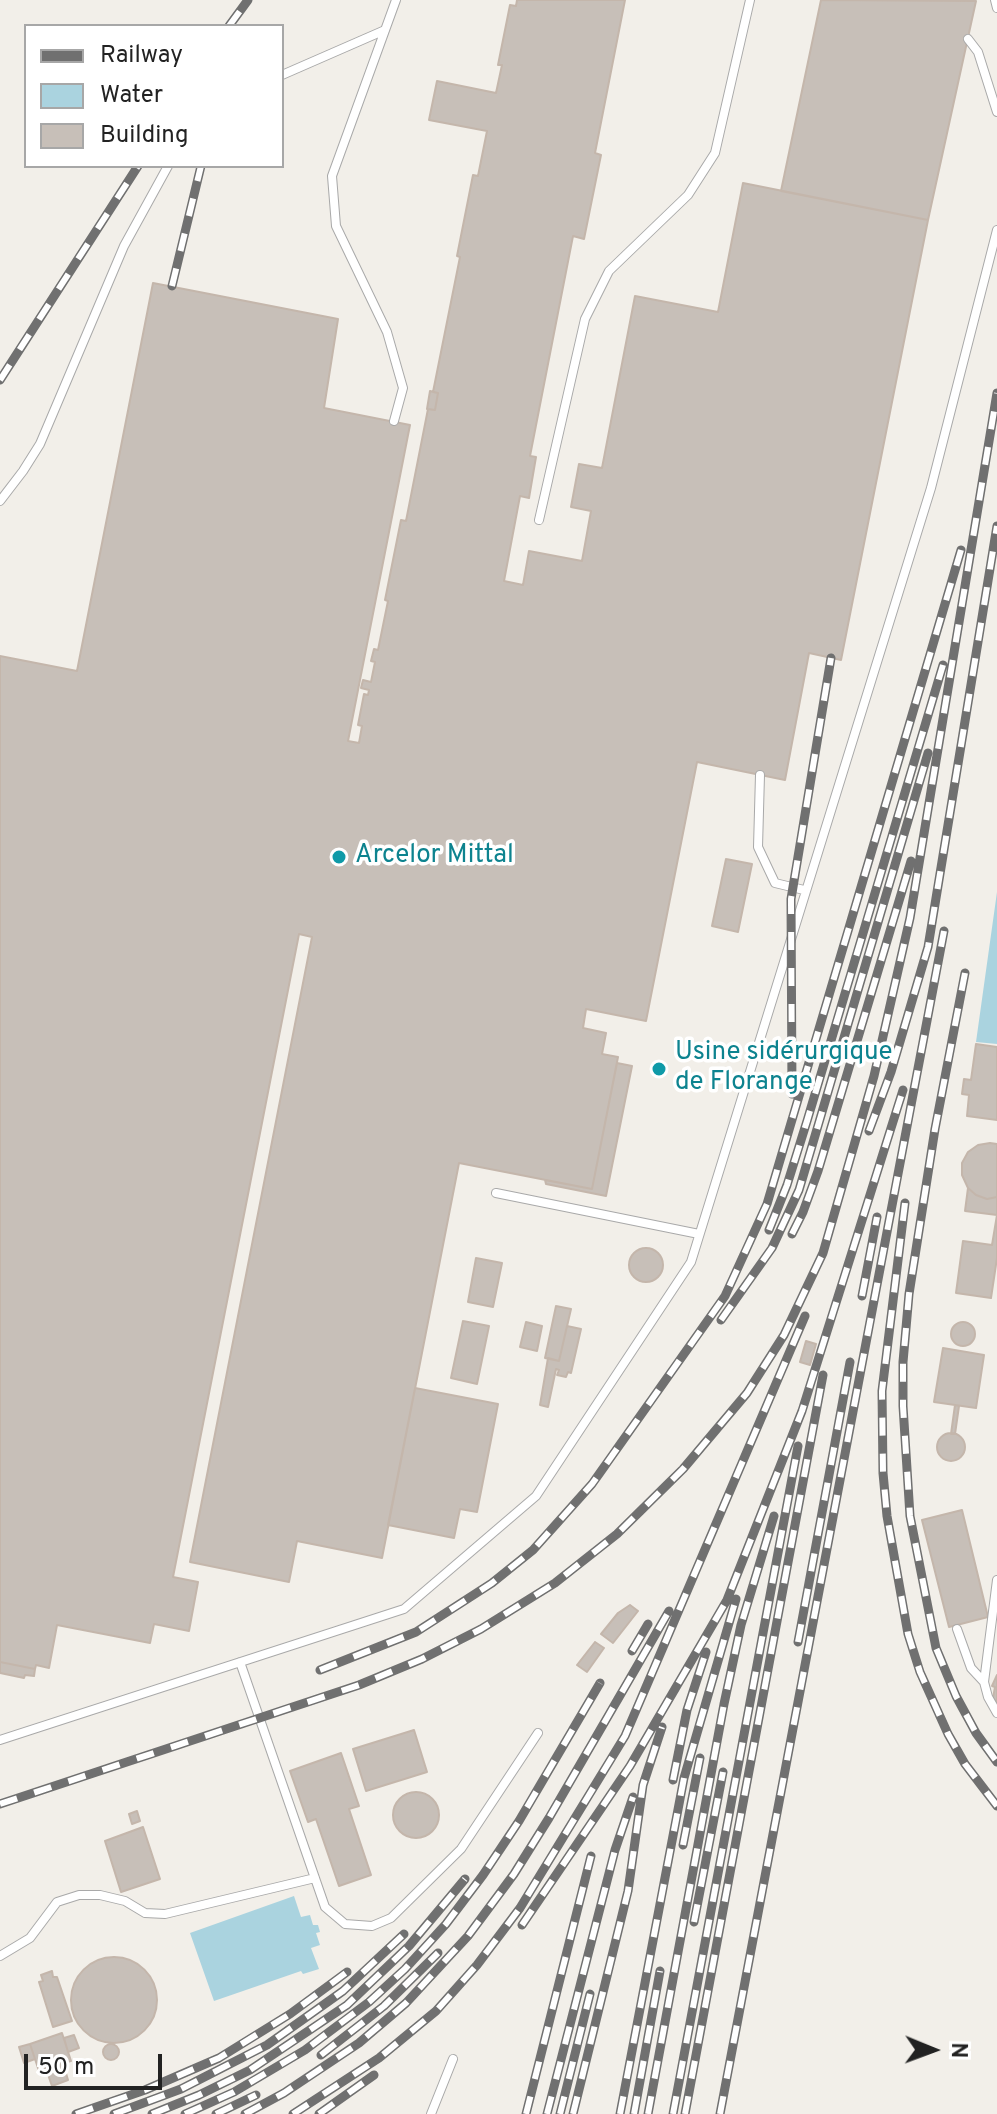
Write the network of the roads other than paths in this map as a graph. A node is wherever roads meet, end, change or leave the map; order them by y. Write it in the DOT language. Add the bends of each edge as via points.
graph roads {
  1 [pos="396,0"];
  2 [pos="750,0"];
  3 [pos="995,0"];
  4 [pos="997,8"];
  5 [pos="385,30"];
  6 [pos="968,39"];
  7 [pos="284,74"];
  8 [pos="997,112"];
  9 [pos="167,168"];
  10 [pos="997,230"];
  11 [pos="995,249"];
  12 [pos="394,421"];
  13 [pos="0,501"];
  14 [pos="539,520"];
  15 [pos="760,775"];
  16 [pos="804,890"];
  17 [pos="496,1193"];
  18 [pos="699,1234"];
  19 [pos="997,1580"];
  20 [pos="957,1629"];
  21 [pos="240,1662"];
  22 [pos="984,1682"];
  23 [pos="997,1713"];
  24 [pos="538,1733"];
  25 [pos="0,1740"];
  26 [pos="315,1878"];
  27 [pos="0,1956"];
  28 [pos="453,2059"];
  29 [pos="431,2114"];
  1 -- 5 [label="lane"];
  2 -- 14 [label="lane" via="715,153 688,195 609,271 585,319"];
  3 -- 4 [label="lane"];
  5 -- 7 [label="lane"];
  5 -- 12 [label="lane" via="332,176 336,226 387,332 403,388"];
  6 -- 8 [label="lane" via="978,52"];
  9 -- 13 [label="lane" via="124,246 40,444"];
  10 -- 11 [label="lane"];
  11 -- 16 [label="lane" via="931,488"];
  15 -- 16 [label="lane" via="758,847 775,883"];
  16 -- 18 [label="lane"];
  17 -- 18 [label="lane"];
  18 -- 21 [label="lane" via="691,1262 536,1496 404,1609"];
  19 -- 22 [label="lane"];
  20 -- 22 [label="lane" via="971,1668"];
  21 -- 25 [label="lane"];
  21 -- 26 [label="lane"];
  22 -- 23 [label="lane"];
  24 -- 26 [label="lane" via="461,1849 391,1918 372,1926 345,1924 325,1907"];
  26 -- 27 [label="lane" via="165,1914 145,1913 100,1895 79,1895 57,1902 30,1938"];
  28 -- 29 [label="lane"];
}
